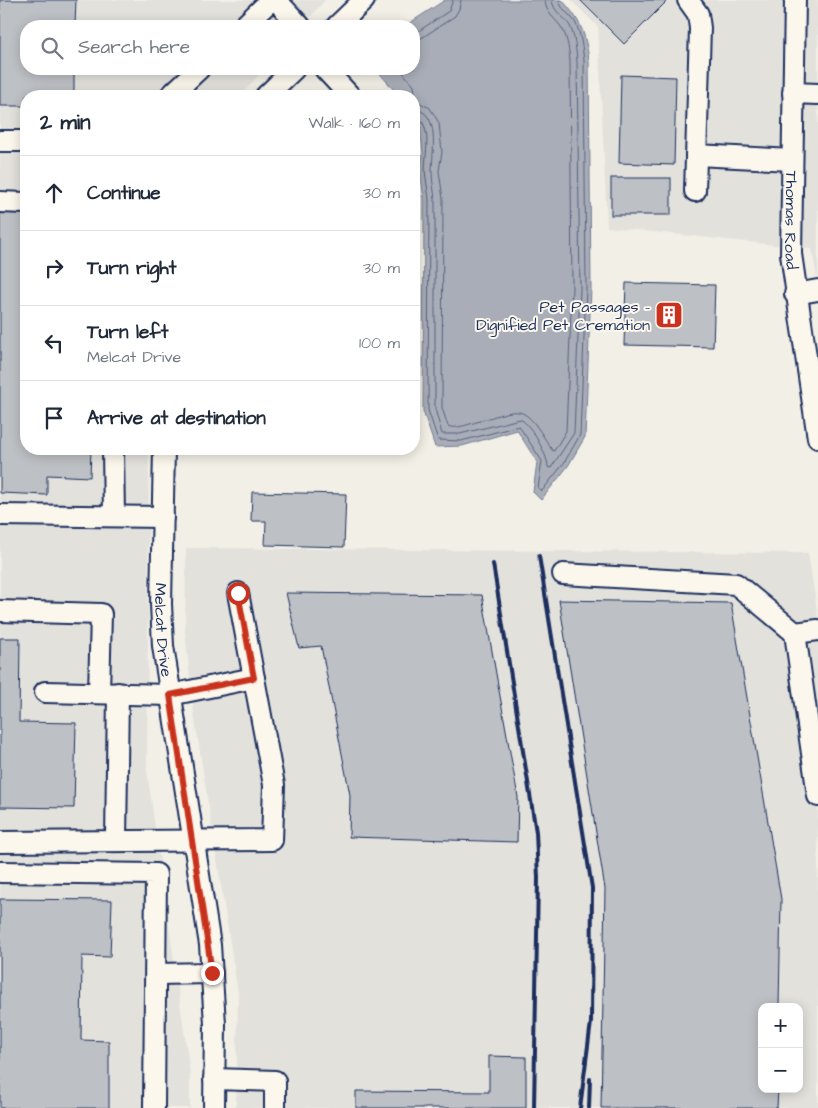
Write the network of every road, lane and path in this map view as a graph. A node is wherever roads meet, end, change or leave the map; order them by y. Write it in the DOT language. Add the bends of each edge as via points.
graph roads {
  1 [pos="271,0"];
  2 [pos="276,0"];
  3 [pos="364,0"];
  4 [pos="688,0"];
  5 [pos="794,0"];
  6 [pos="250,20"];
  7 [pos="294,20"];
  8 [pos="343,20"];
  9 [pos="193,75"];
  10 [pos="288,75"];
  11 [pos="331,75"];
  12 [pos="179,90"];
  13 [pos="272,90"];
  14 [pos="344,90"];
  15 [pos="793,93"];
  16 [pos="818,94"];
  17 [pos="0,141"];
  18 [pos="20,141"];
  19 [pos="696,155"];
  20 [pos="792,160"];
  21 [pos="696,191"];
  22 [pos="0,202"];
  23 [pos="20,202"];
  24 [pos="818,290"];
  25 [pos="796,294"];
  26 [pos="818,438"];
  27 [pos="114,455"];
  28 [pos="164,455"];
  29 [pos="0,515"];
  30 [pos="114,516"];
  31 [pos="163,516"];
  32 [pos="563,574"];
  33 [pos="238,593"];
  34 [pos="0,611"];
  35 [pos="818,630"];
  36 [pos="795,633"];
  37 [pos="254,678"];
  38 [pos="45,692"];
  39 [pos="109,693"];
  40 [pos="170,695"];
  41 [pos="818,796"];
  42 [pos="193,841"];
  43 [pos="0,842"];
  44 [pos="116,842"];
  45 [pos="0,872"];
  46 [pos="212,973"];
  47 [pos="156,974"];
  48 [pos="214,1079"];
  49 [pos="154,1108"];
  50 [pos="214,1108"];
  51 [pos="275,1108"];
  1 -- 6 [label="street"];
  2 -- 7 [label="street"];
  3 -- 8 [label="street"];
  4 -- 19 [label="street" via="698,14 700,28"];
  5 -- 15 [label="street, Thomas Road"];
  9 -- 12 [label="street"];
  10 -- 13 [label="street"];
  11 -- 14 [label="street"];
  15 -- 16 [label="street"];
  15 -- 20 [label="street, Thomas Road"];
  17 -- 18 [label="street"];
  19 -- 20 [label="street"];
  19 -- 21 [label="street"];
  20 -- 25 [label="street, Thomas Road" via="791,254"];
  22 -- 23 [label="street"];
  24 -- 25 [label="street"];
  25 -- 26 [label="street, Thomas Road"];
  27 -- 30 [label="street"];
  28 -- 31 [label="street, Melcat Drive"];
  29 -- 30 [label="street"];
  30 -- 31 [label="street"];
  31 -- 40 [label="street, Melcat Drive" via="161,604"];
  32 -- 36 [label="street" via="736,584"];
  33 -- 37 [label="street"];
  34 -- 39 [label="street" via="101,614"];
  35 -- 36 [label="street"];
  36 -- 41 [label="street"];
  37 -- 40 [label="street"];
  37 -- 42 [label="street" via="274,785 272,840"];
  38 -- 39 [label="street"];
  39 -- 40 [label="street"];
  39 -- 44 [label="street"];
  40 -- 42 [label="street, Melcat Drive"];
  42 -- 44 [label="street"];
  42 -- 46 [label="street, Melcat Drive"];
  43 -- 44 [label="street"];
  45 -- 47 [label="street" via="156,874"];
  46 -- 47 [label="street"];
  46 -- 48 [label="street, Melcat Drive"];
  47 -- 49 [label="street"];
  48 -- 50 [label="street, Melcat Drive"];
  48 -- 51 [label="street" via="275,1081"];
}
